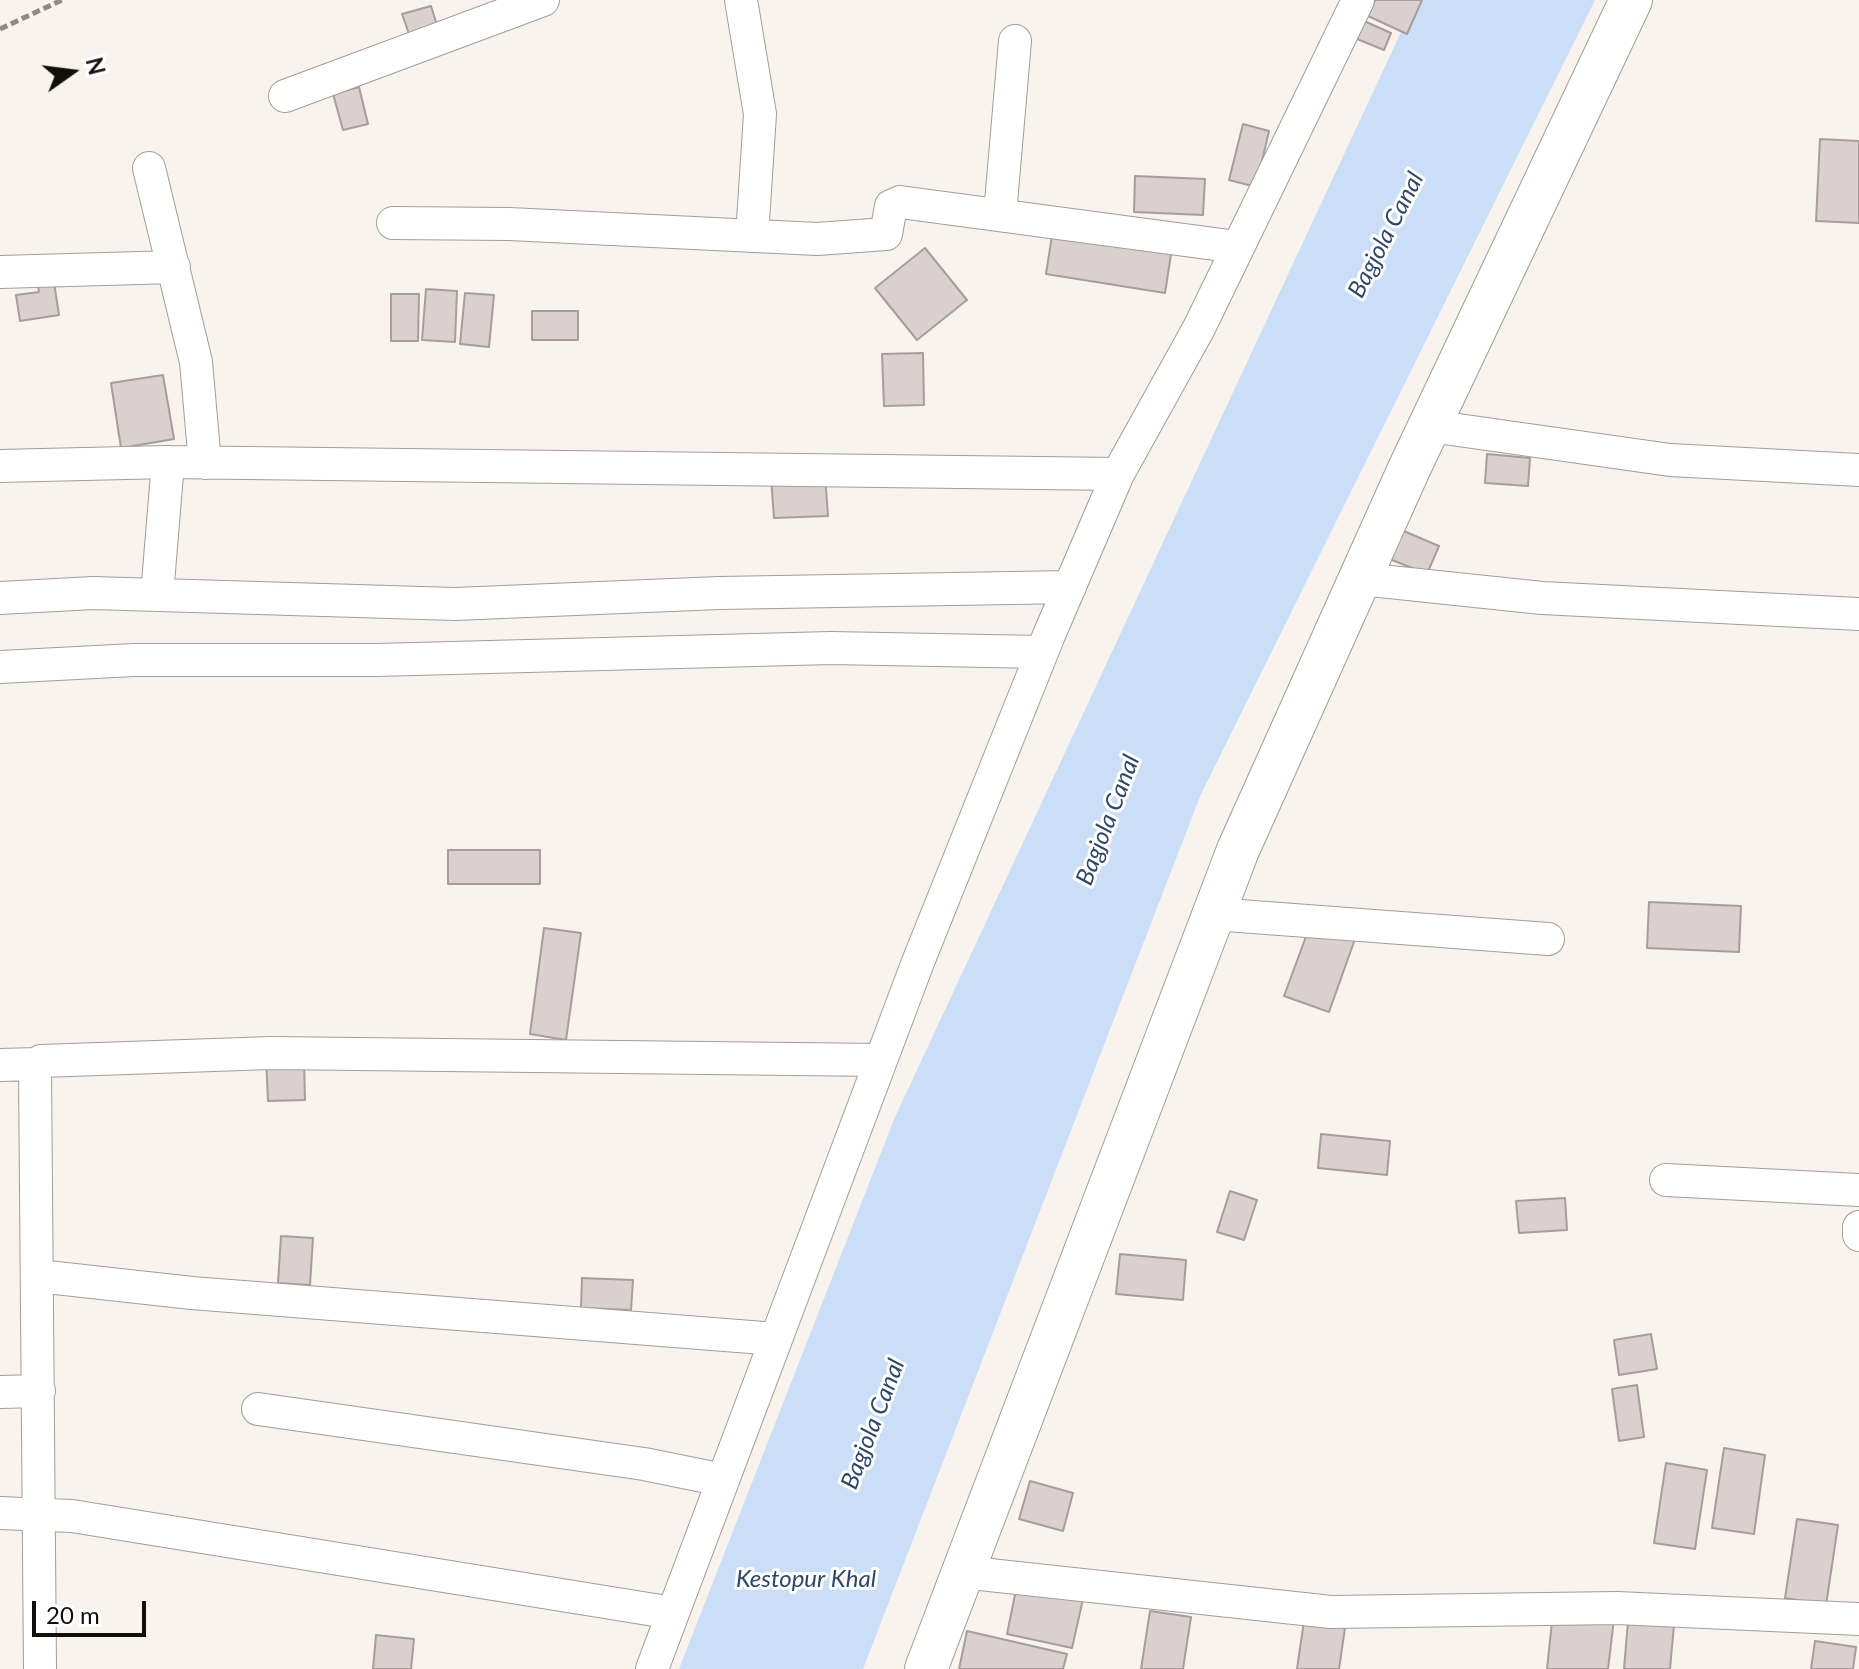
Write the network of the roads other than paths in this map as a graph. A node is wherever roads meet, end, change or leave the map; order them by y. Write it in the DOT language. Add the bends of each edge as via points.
graph roads {
  1 [pos="543,0"];
  2 [pos="741,0"];
  3 [pos="1358,0"];
  4 [pos="1631,0"];
  5 [pos="504,7"];
  6 [pos="1015,41"];
  7 [pos="285,96"];
  8 [pos="149,168"];
  9 [pos="1000,214"];
  10 [pos="393,223"];
  11 [pos="752,236"];
  12 [pos="1237,247"];
  13 [pos="174,267"];
  14 [pos="0,272"];
  15 [pos="1430,426"];
  16 [pos="168,462"];
  17 [pos="205,463"];
  18 [pos="0,466"];
  19 [pos="1859,470"];
  20 [pos="1118,474"];
  21 [pos="1361,579"];
  22 [pos="1070,587"];
  23 [pos="157,595"];
  24 [pos="0,598"];
  25 [pos="1859,614"];
  26 [pos="1041,652"];
  27 [pos="0,667"];
  28 [pos="1213,914"];
  29 [pos="1548,939"];
  30 [pos="881,1060"];
  31 [pos="37,1064"];
  32 [pos="0,1065"];
  33 [pos="1666,1180"];
  34 [pos="1859,1190"];
  35 [pos="1859,1227"];
  36 [pos="1859,1235"];
  37 [pos="38,1276"];
  38 [pos="776,1339"];
  39 [pos="39,1391"];
  40 [pos="0,1392"];
  41 [pos="258,1409"];
  42 [pos="723,1480"];
  43 [pos="0,1513"];
  44 [pos="39,1513"];
  45 [pos="962,1572"];
  46 [pos="673,1613"];
  47 [pos="1859,1619"];
  48 [pos="40,1669"];
  49 [pos="652,1669"];
  50 [pos="926,1669"];
  1 -- 5 [label="street"];
  2 -- 11 [label="street" via="760,114"];
  3 -- 12 [label="street"];
  4 -- 15 [label="street"];
  5 -- 7 [label="street"];
  6 -- 9 [label="street"];
  8 -- 13 [label="street"];
  9 -- 11 [label="street" via="894,202 889,230 881,236"];
  9 -- 12 [label="street"];
  10 -- 11 [label="street"];
  12 -- 20 [label="street"];
  13 -- 14 [label="street"];
  13 -- 17 [label="street" via="196,362"];
  15 -- 19 [label="street" via="1670,460"];
  15 -- 21 [label="street"];
  16 -- 17 [label="street"];
  16 -- 18 [label="street"];
  16 -- 23 [label="street"];
  17 -- 20 [label="street"];
  20 -- 22 [label="street"];
  21 -- 25 [label="street" via="1542,598"];
  21 -- 28 [label="street"];
  22 -- 23 [label="street" via="455,604"];
  22 -- 26 [label="street"];
  23 -- 24 [label="street"];
  26 -- 27 [label="street" via="831,648"];
  26 -- 30 [label="street"];
  28 -- 29 [label="street"];
  28 -- 45 [label="street"];
  30 -- 31 [label="street" via="271,1053"];
  30 -- 38 [label="street"];
  31 -- 32 [label="street"];
  31 -- 37 [label="street"];
  33 -- 34 [label="street"];
  35 -- 36 [label="street"];
  37 -- 38 [label="street"];
  37 -- 39 [label="street"];
  38 -- 42 [label="street"];
  39 -- 40 [label="street"];
  39 -- 44 [label="street"];
  41 -- 42 [label="street"];
  42 -- 46 [label="street"];
  43 -- 44 [label="street"];
  44 -- 46 [label="street"];
  44 -- 48 [label="street"];
  45 -- 47 [label="street" via="1331,1612 1617,1608"];
  45 -- 50 [label="street"];
  46 -- 49 [label="street"];
}
